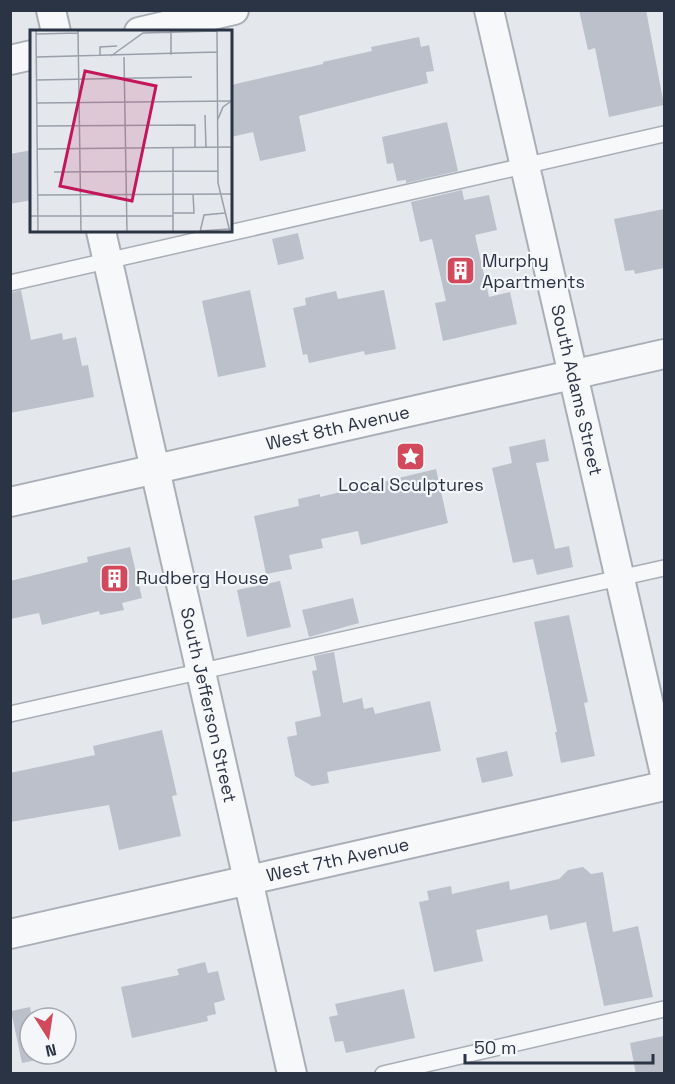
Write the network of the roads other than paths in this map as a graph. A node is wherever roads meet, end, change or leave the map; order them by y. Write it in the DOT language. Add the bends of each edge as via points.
graph roads {
  1 [pos="51,10"];
  2 [pos="234,10"];
  3 [pos="489,10"];
  4 [pos="56,30"];
  5 [pos="148,30"];
  6 [pos="30,55"];
  7 [pos="10,60"];
  8 [pos="664,134"];
  9 [pos="526,166"];
  10 [pos="101,232"];
  11 [pos="108,261"];
  12 [pos="10,283"];
  13 [pos="664,354"];
  14 [pos="575,375"];
  15 [pos="154,470"];
  16 [pos="10,502"];
  17 [pos="664,568"];
  18 [pos="621,578"];
  19 [pos="200,671"];
  20 [pos="10,714"];
  21 [pos="664,770"];
  22 [pos="664,786"];
  23 [pos="247,882"];
  24 [pos="10,934"];
  25 [pos="664,1009"];
  26 [pos="292,1074"];
  27 [pos="383,1074"];
  1 -- 4 [label="street"];
  2 -- 5 [label="street"];
  3 -- 9 [label="street, South Adams Street"];
  6 -- 7 [label="street"];
  8 -- 9 [label="lane"];
  9 -- 11 [label="lane"];
  9 -- 14 [label="street, South Adams Street"];
  10 -- 11 [label="street, South Jefferson Street"];
  11 -- 12 [label="lane"];
  11 -- 15 [label="street, South Jefferson Street"];
  13 -- 14 [label="street, West 8th Avenue"];
  14 -- 15 [label="street, West 8th Avenue"];
  14 -- 18 [label="street, South Adams Street"];
  15 -- 16 [label="street, West 8th Avenue"];
  15 -- 19 [label="street, South Jefferson Street"];
  17 -- 18 [label="lane"];
  18 -- 19 [label="lane"];
  18 -- 21 [label="street, South Adams Street"];
  19 -- 20 [label="lane"];
  19 -- 23 [label="street, South Jefferson Street"];
  22 -- 23 [label="street, West 7th Avenue"];
  23 -- 24 [label="street, West 7th Avenue"];
  23 -- 26 [label="street, South Jefferson Street"];
  25 -- 27 [label="lane"];
}
